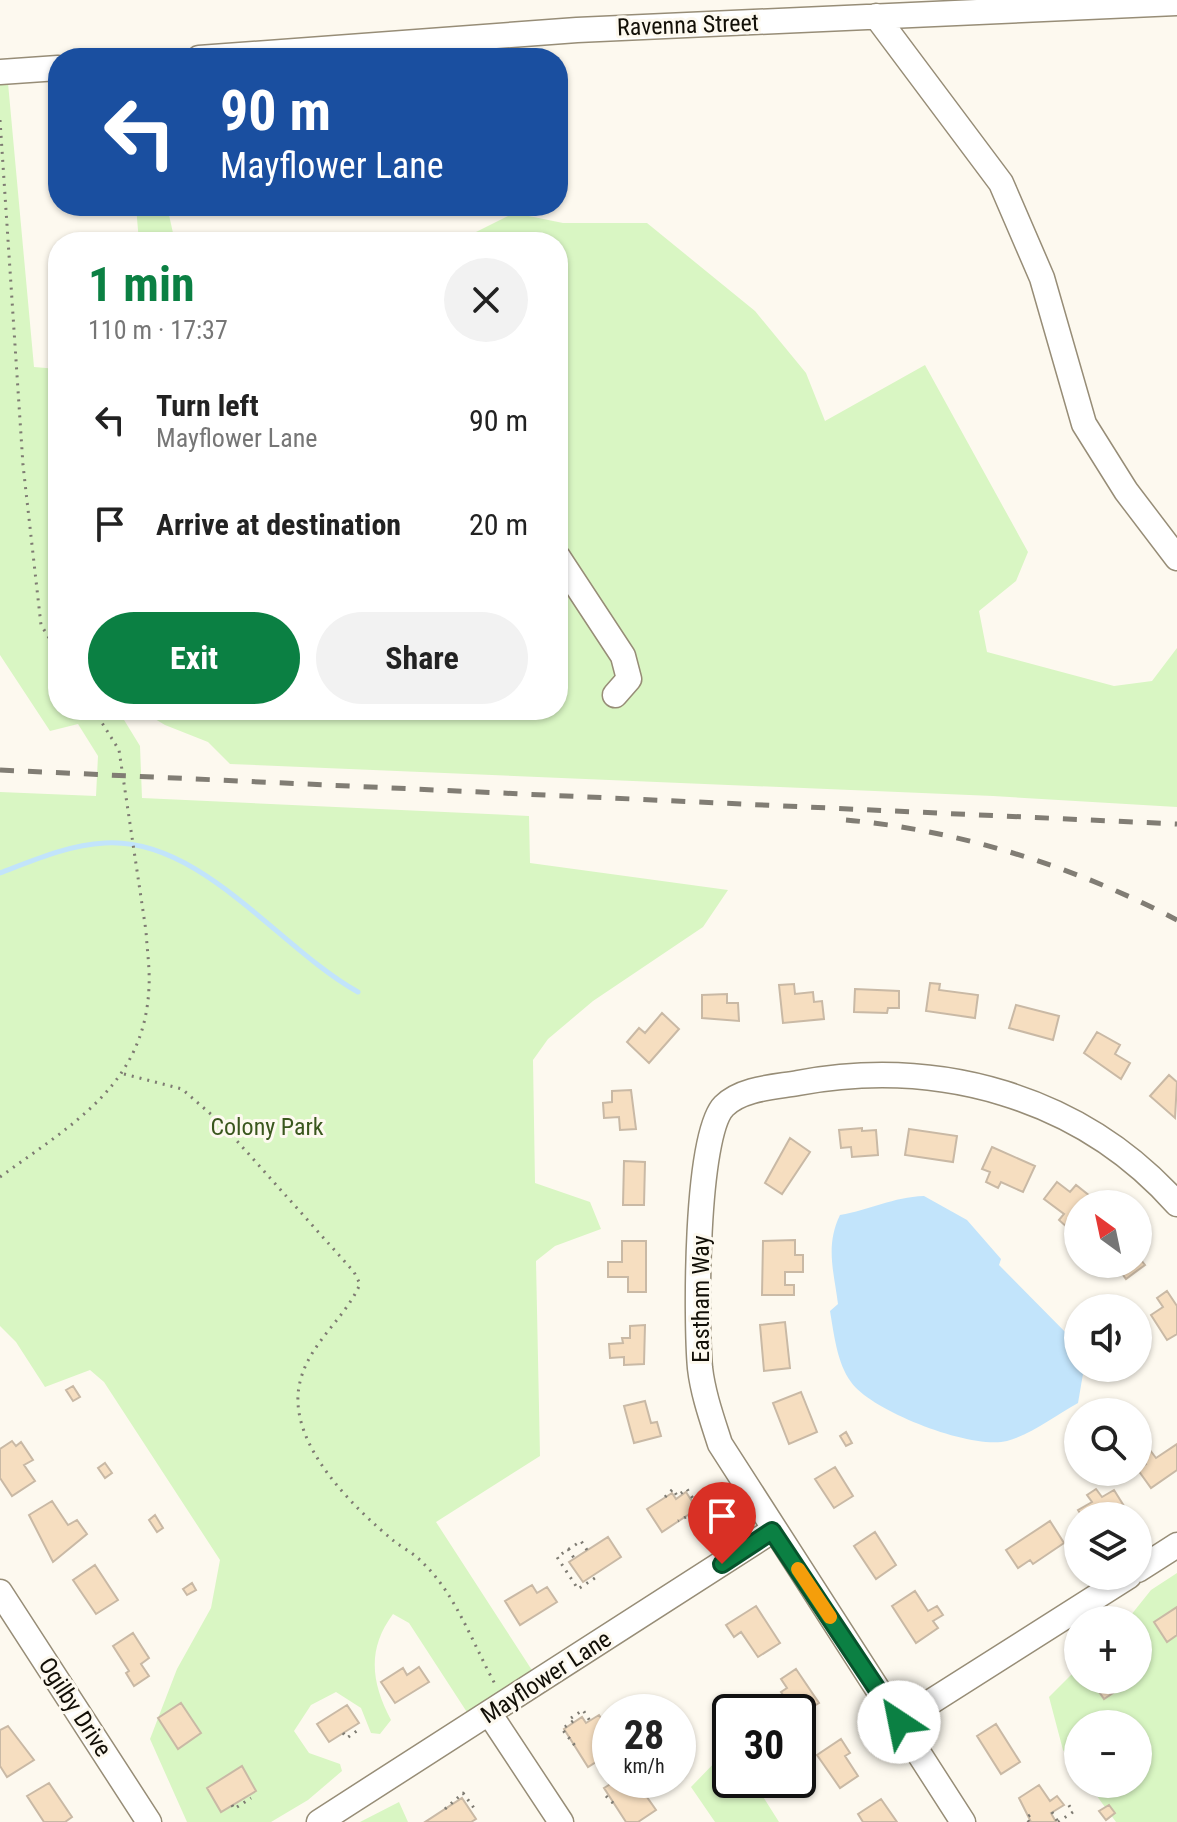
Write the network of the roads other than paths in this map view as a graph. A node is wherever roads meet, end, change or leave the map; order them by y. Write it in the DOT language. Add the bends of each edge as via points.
graph roads {
  1 [pos="1177,3"];
  2 [pos="876,16"];
  3 [pos="334,48"];
  4 [pos="48,69"];
  5 [pos="0,72"];
  6 [pos="1177,558"];
  7 [pos="568,572"];
  8 [pos="615,695"];
  9 [pos="1177,1204"];
  10 [pos="772,1531"];
  11 [pos="1177,1545"];
  12 [pos="1152,1561"];
  13 [pos="1107,1590"];
  14 [pos="0,1592"];
  15 [pos="494,1702"];
  16 [pos="899,1722"];
  17 [pos="149,1822"];
  18 [pos="319,1822"];
  19 [pos="561,1822"];
  20 [pos="963,1822"];
  1 -- 2 [label="street, Ravenna Street"];
  2 -- 3 [label="street, Ravenna Street"];
  2 -- 6 [label="street" via="1001,183 1042,278 1084,424"];
  4 -- 5 [label="street"];
  7 -- 8 [label="street" via="623,656 629,679"];
  9 -- 10 [label="street, Eastham Way" via="1134,1161 1085,1127 1040,1104 957,1080 888,1073 827,1077 738,1097 723,1106 705,1172 701,1372 720,1444"];
  10 -- 15 [label="street, Mayflower Lane"];
  10 -- 16 [label="street, Eastham Way"];
  11 -- 12 [label="street"];
  13 -- 16 [label="street"];
  14 -- 17 [label="street, Ogilby Drive"];
  15 -- 18 [label="street, Mayflower Lane"];
  15 -- 19 [label="street"];
  16 -- 20 [label="street, Eastham Way"];
}
